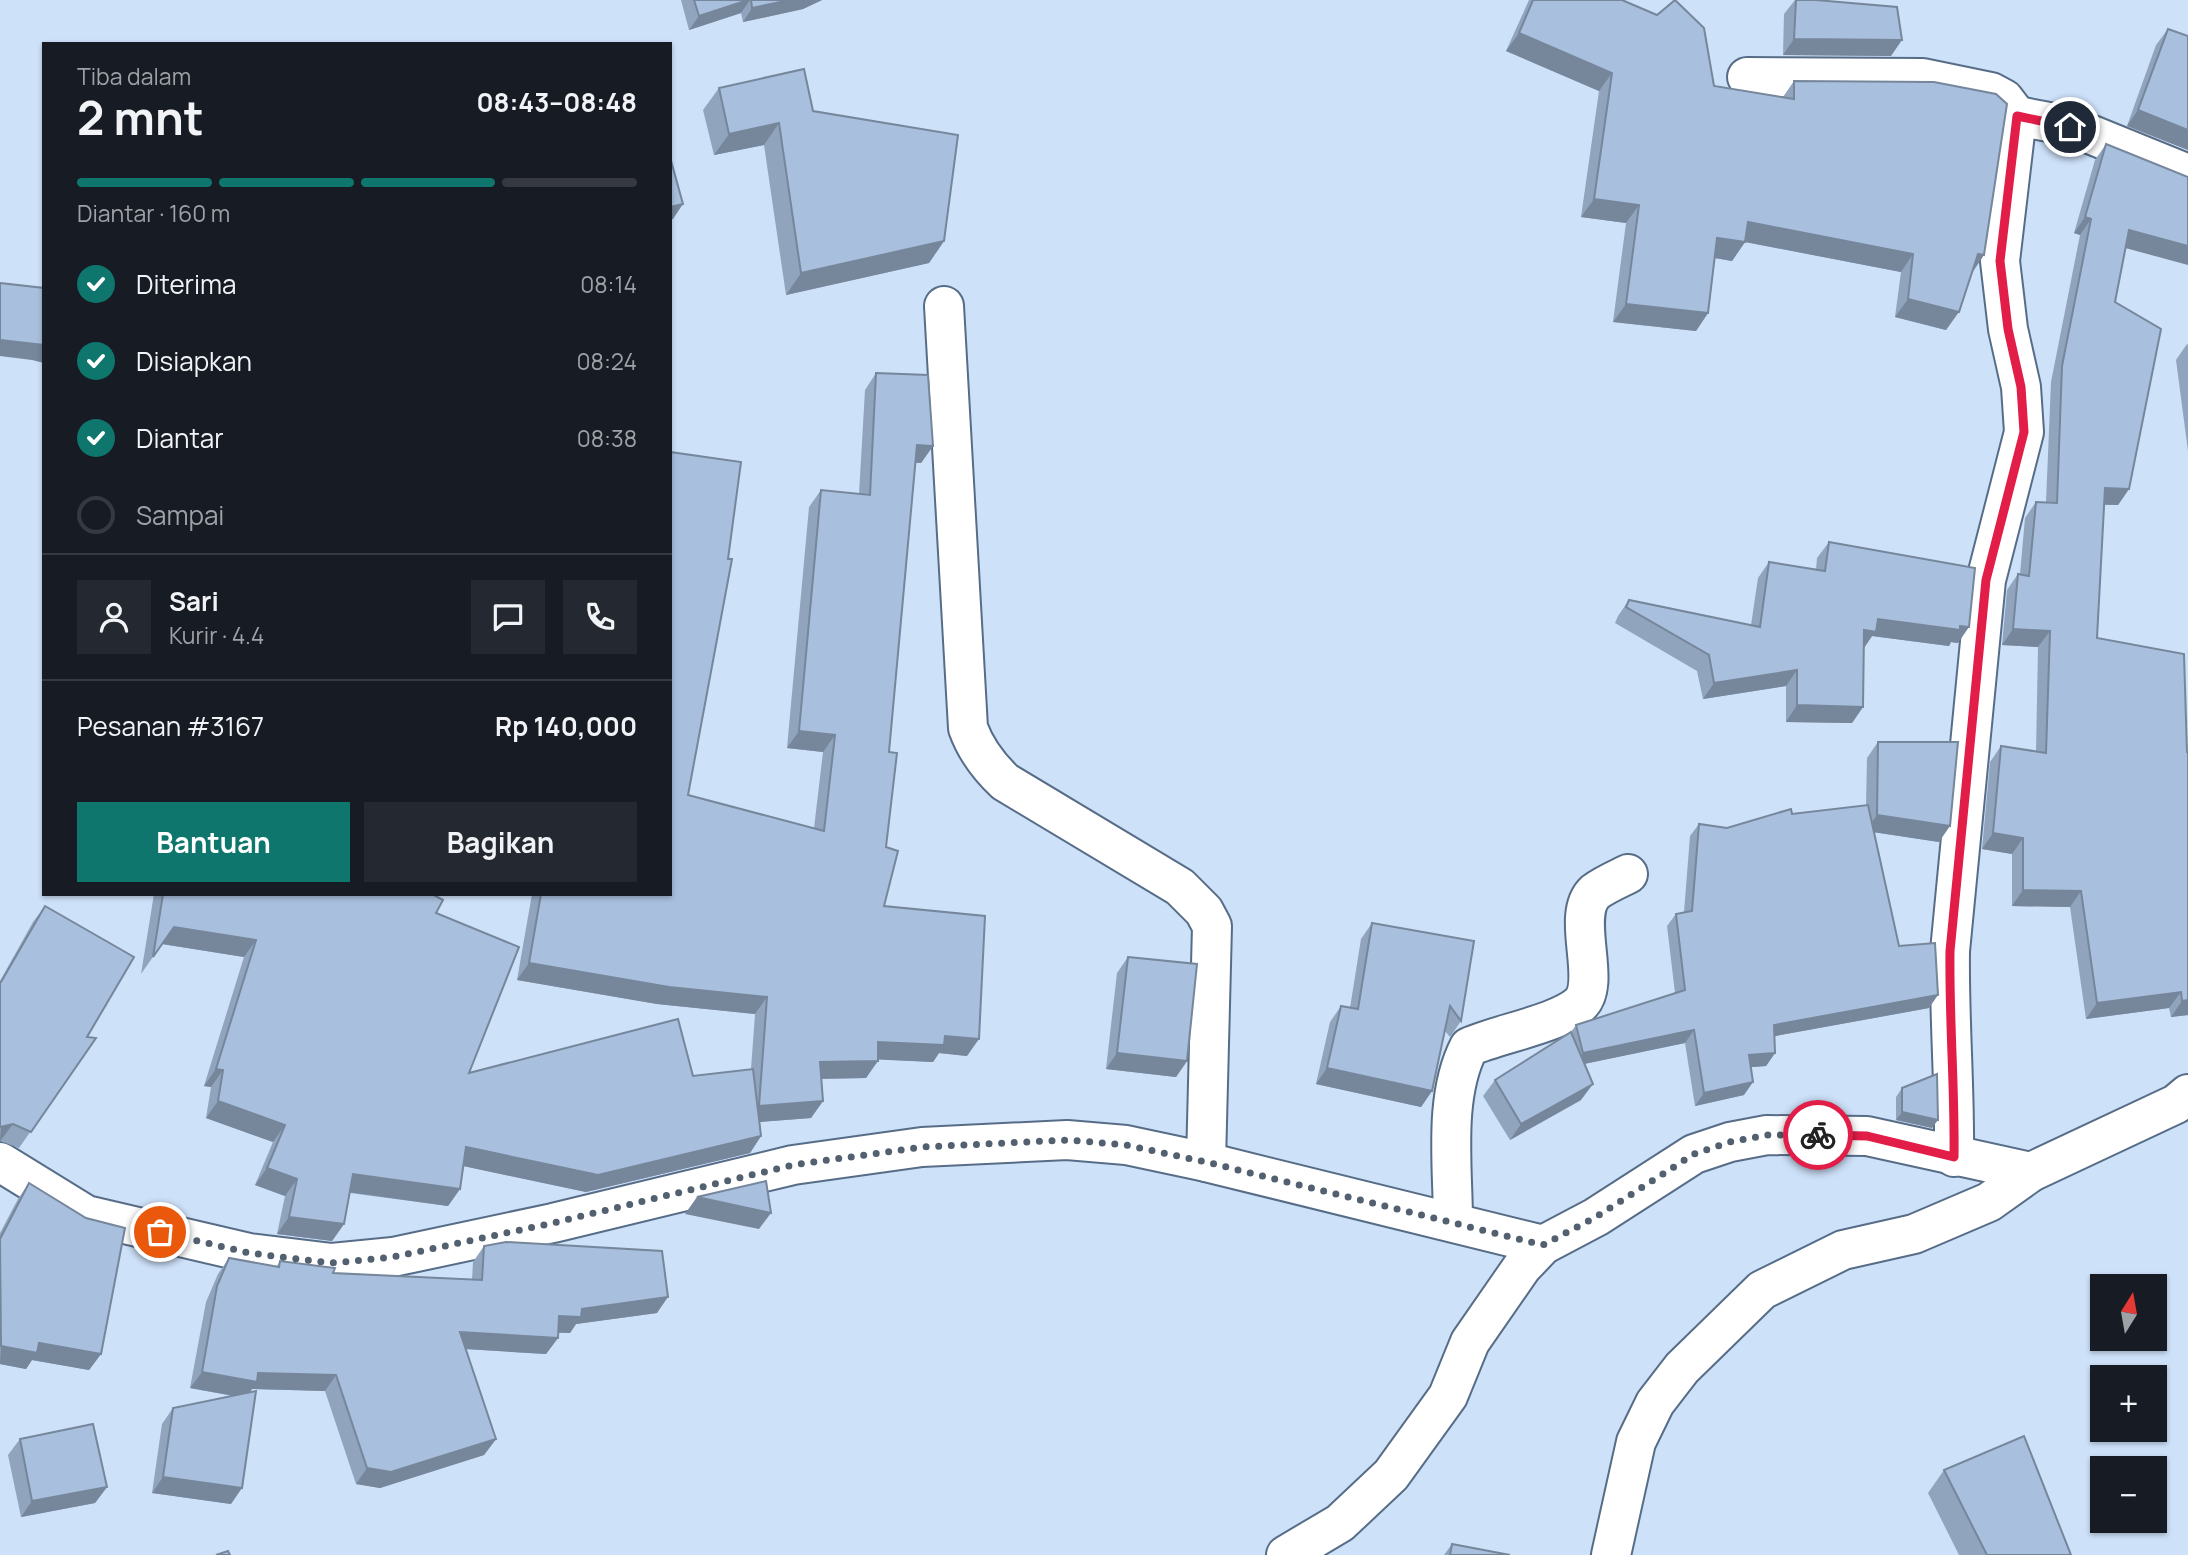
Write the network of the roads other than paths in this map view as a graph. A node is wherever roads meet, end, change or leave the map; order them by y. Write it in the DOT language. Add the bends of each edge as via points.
graph roads {
  1 [pos="1747,77"];
  2 [pos="2017,116"];
  3 [pos="2188,174"];
  4 [pos="944,306"];
  5 [pos="1628,874"];
  6 [pos="2188,1094"];
  7 [pos="1954,1157"];
  8 [pos="0,1161"];
  9 [pos="1206,1162"];
  10 [pos="2031,1172"];
  11 [pos="1453,1222"];
  12 [pos="1543,1245"];
  13 [pos="1286,1555"];
  14 [pos="1611,1555"];
  1 -- 2 [label="street" via="1923,78 1991,92 2004,99"];
  2 -- 3 [label="street" via="2070,127"];
  2 -- 7 [label="street" via="2000,261 2024,432 1986,580 1950,951"];
  4 -- 9 [label="street" via="968,728 980,753 1005,782 1180,887 1204,911 1212,926"];
  5 -- 11 [label="street" via="1595,892 1586,906 1587,987 1582,1003 1566,1014 1469,1047 1458,1069 1453,1113"];
  6 -- 10 [label="street" via="2176,1104"];
  7 -- 10 [label="street"];
  7 -- 12 [label="street" via="1867,1136 1767,1135 1730,1142 1694,1154"];
  8 -- 9 [label="street" via="86,1215 249,1253 332,1263 393,1257 553,1223 793,1165 922,1147 1068,1140 1126,1145"];
  9 -- 11 [label="street"];
  10 -- 14 [label="street" via="1989,1202 1914,1234 1843,1250 1762,1290 1682,1368 1655,1403 1636,1442"];
  11 -- 12 [label="street"];
  12 -- 13 [label="street" via="1522,1267 1470,1342 1448,1396 1391,1475 1340,1523"];
}
